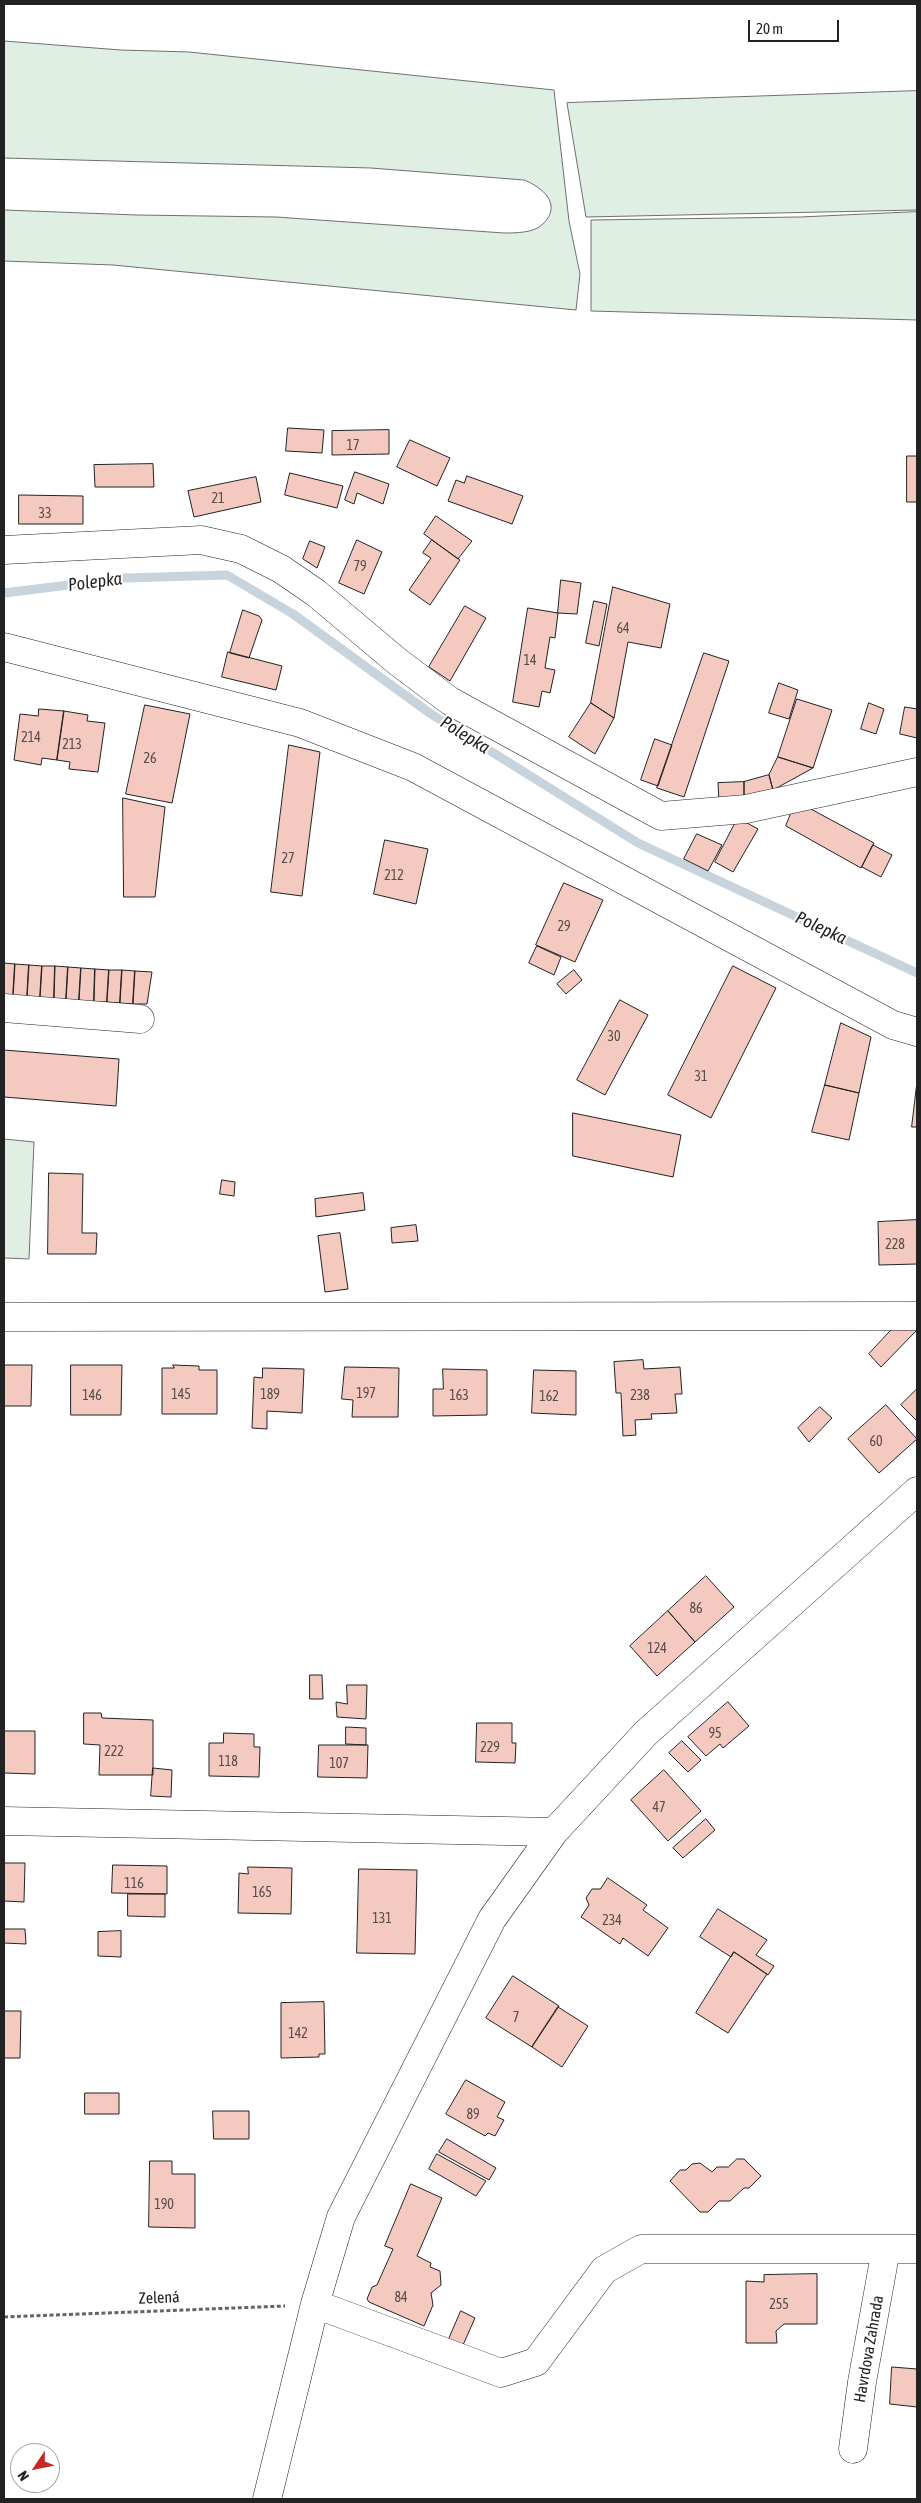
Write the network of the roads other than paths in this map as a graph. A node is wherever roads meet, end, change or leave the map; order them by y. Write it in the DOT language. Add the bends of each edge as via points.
graph roads {
  1 [pos="4,550"];
  2 [pos="4,648"];
  3 [pos="917,772"];
  4 [pos="4,1008"];
  5 [pos="140,1019"];
  6 [pos="917,1032"];
  7 [pos="917,1316"];
  8 [pos="4,1317"];
  9 [pos="912,1503"];
  10 [pos="4,1821"];
  11 [pos="554,1832"];
  12 [pos="886,2249"];
  13 [pos="917,2249"];
  14 [pos="315,2304"];
  15 [pos="853,2449"];
  16 [pos="266,2499"];
  1 -- 3 [label="street" via="201,540 241,549 281,569 316,593 450,701 662,816 746,809"];
  2 -- 6 [label="street" via="300,724 413,767 893,1025"];
  4 -- 5 [label="street"];
  7 -- 8 [label="street"];
  9 -- 11 [label="street" via="646,1733"];
  10 -- 11 [label="street"];
  11 -- 14 [label="street" via="492,1919 345,2208"];
  12 -- 13 [label="street"];
  12 -- 14 [label="street" via="642,2249 604,2270 536,2362 500,2373"];
  12 -- 15 [label="street, Havrdova Zahrada"];
  14 -- 16 [label="street"];
}
